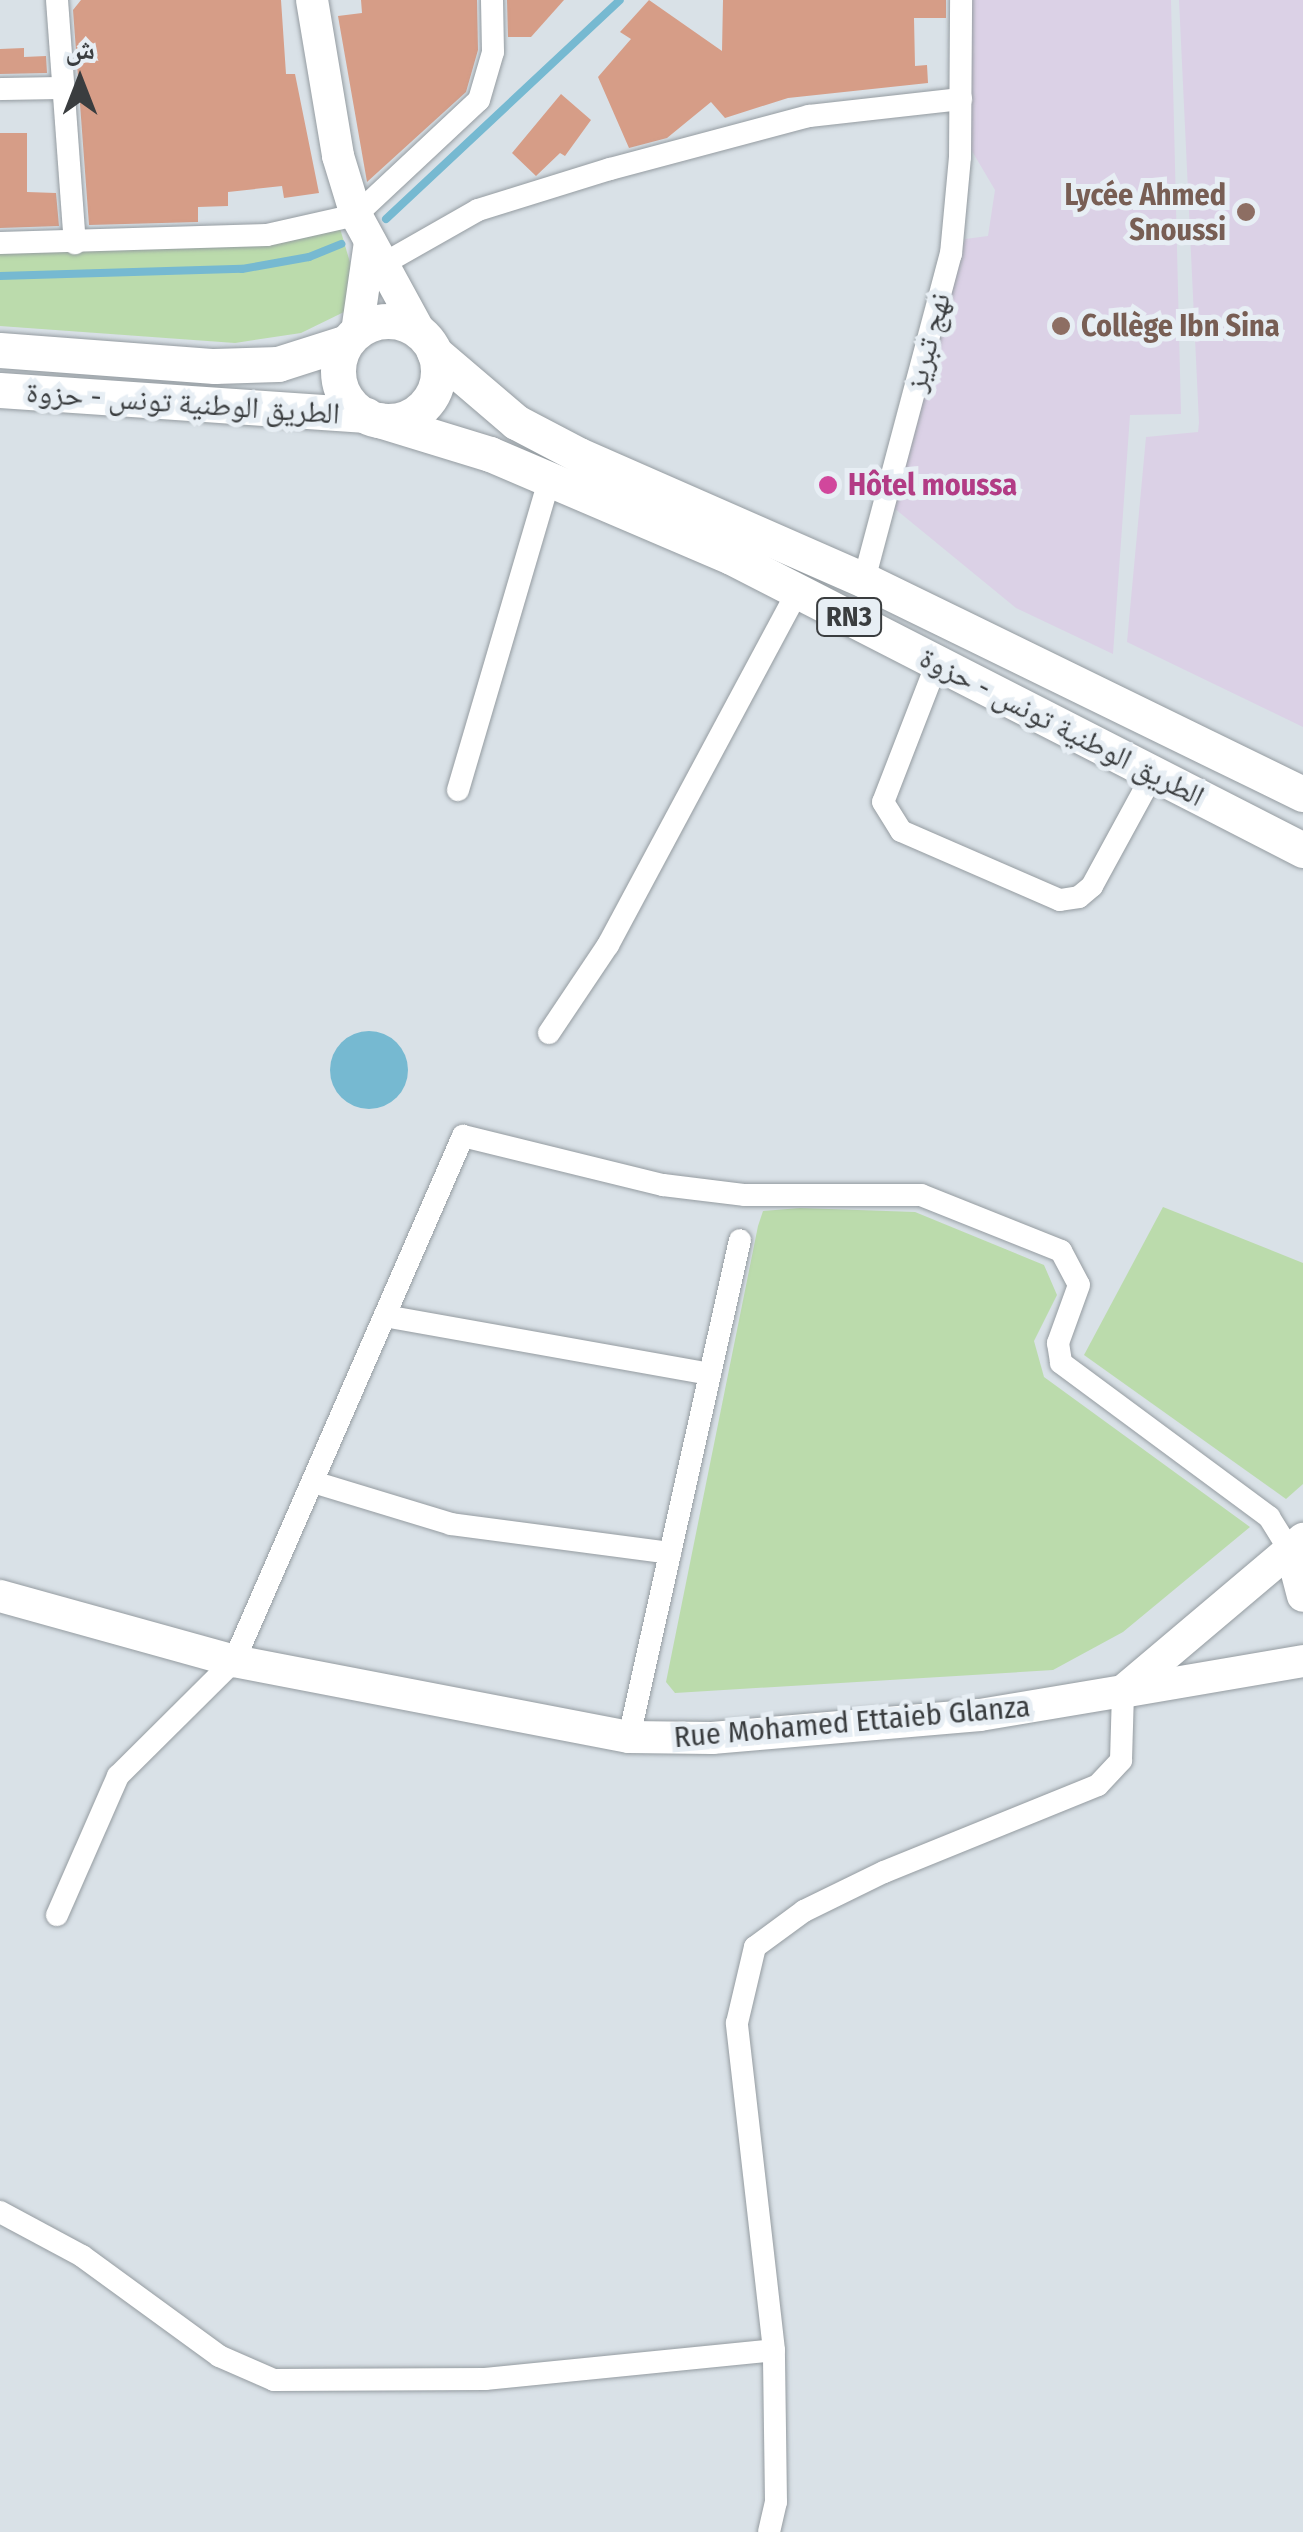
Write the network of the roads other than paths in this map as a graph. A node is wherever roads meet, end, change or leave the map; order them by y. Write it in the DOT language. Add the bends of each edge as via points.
graph roads {
  1 [pos="57,0"];
  2 [pos="312,0"];
  3 [pos="492,0"];
  4 [pos="961,0"];
  5 [pos="62,88"];
  6 [pos="0,89"];
  7 [pos="961,99"];
  8 [pos="370,240"];
  9 [pos="76,243"];
  10 [pos="0,244"];
  11 [pos="352,337"];
  12 [pos="428,343"];
  13 [pos="0,350"];
  14 [pos="0,390"];
  15 [pos="372,418"];
  16 [pos="550,478"];
  17 [pos="738,545"];
  18 [pos="864,580"];
  19 [pos="798,592"];
  20 [pos="938,662"];
  21 [pos="1153,774"];
  22 [pos="458,790"];
  23 [pos="1303,794"];
  24 [pos="1303,850"];
  25 [pos="549,1033"];
  26 [pos="740,1240"];
  27 [pos="385,1316"];
  28 [pos="710,1374"];
  29 [pos="312,1482"];
  30 [pos="1298,1546"];
  31 [pos="670,1552"];
  32 [pos="0,1596"];
  33 [pos="1303,1596"];
  34 [pos="234,1661"];
  35 [pos="1303,1661"];
  36 [pos="1123,1691"];
  37 [pos="628,1737"];
  38 [pos="57,1915"];
  39 [pos="0,2212"];
  40 [pos="774,2350"];
  41 [pos="769,2532"];
  1 -- 5 [label="street"];
  2 -- 8 [label="street" via="338,156"];
  3 -- 8 [label="street" via="490,76 479,100"];
  4 -- 7 [label="street, نهج تبريز"];
  5 -- 6 [label="street"];
  5 -- 9 [label="street"];
  7 -- 8 [label="street" via="809,116"];
  7 -- 18 [label="street, نهج تبريز" via="951,254"];
  8 -- 9 [label="street" via="268,236"];
  8 -- 11 [label="street"];
  8 -- 12 [label="street"];
  9 -- 10 [label="street"];
  11 -- 12 [label="main road, RN3" via="382,321"];
  11 -- 13 [label="main road, الطريق الوطنية تونس - حزوة / RN3" via="278,364 214,366"];
  11 -- 15 [label="main road" via="339,357 342,391"];
  12 -- 15 [label="main road, RN3" via="436,382 421,408"];
  12 -- 17 [label="main road, الطريق الوطنية تونس - حزوة / RN3" via="516,422"];
  14 -- 15 [label="main road, الطريق الوطنية تونس - حزوة / RN3"];
  15 -- 16 [label="main road, الطريق الوطنية تونس - حزوة / RN3"];
  16 -- 17 [label="main road, الطريق الوطنية تونس - حزوة / RN3"];
  16 -- 22 [label="street"];
  17 -- 18 [label="main road, الطريق الوطنية تونس - حزوة / RN3"];
  17 -- 19 [label="main road, الطريق الوطنية تونس - حزوة / RN3"];
  18 -- 23 [label="main road, الطريق الوطنية تونس - حزوة / RN3"];
  19 -- 20 [label="main road, الطريق الوطنية تونس - حزوة / RN3"];
  19 -- 25 [label="street" via="608,944"];
  20 -- 21 [label="main road, الطريق الوطنية تونس - حزوة / RN3"];
  20 -- 21 [label="street" via="883,802 901,831 1060,900 1079,897 1092,886"];
  21 -- 24 [label="main road, الطريق الوطنية تونس - حزوة / RN3"];
  26 -- 28 [label="street"];
  27 -- 28 [label="street"];
  27 -- 29 [label="street"];
  27 -- 30 [label="street" via="464,1136 664,1185 728,1193 921,1195 1070,1260 1079,1286 1058,1343 1061,1363"];
  28 -- 31 [label="street"];
  29 -- 31 [label="street" via="451,1524"];
  29 -- 34 [label="street"];
  30 -- 33 [label="street"];
  30 -- 36 [label="street, Rue Mohamed Ettaieb Glanza"];
  31 -- 37 [label="street"];
  32 -- 34 [label="street, Rue Mohamed Ettaieb Glanza"];
  34 -- 37 [label="street, Rue Mohamed Ettaieb Glanza"];
  34 -- 38 [label="street" via="118,1776"];
  35 -- 36 [label="street"];
  36 -- 37 [label="street, Rue Mohamed Ettaieb Glanza" via="980,1716 712,1738"];
  36 -- 40 [label="street" via="1121,1760 1098,1785 884,1872 804,1910 755,1947 737,2023"];
  39 -- 40 [label="street" via="82,2256 219,2356 274,2380 486,2379"];
  40 -- 41 [label="street" via="776,2502"];
}
